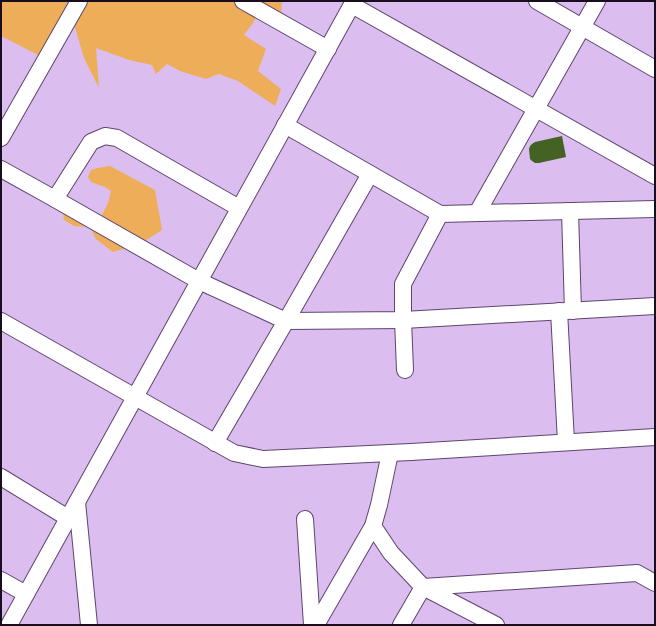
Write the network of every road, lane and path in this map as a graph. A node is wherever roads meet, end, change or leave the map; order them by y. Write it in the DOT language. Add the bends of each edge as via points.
graph roads {
  1 [pos="79,1"];
  2 [pos="243,1"];
  3 [pos="536,1"];
  4 [pos="597,1"];
  5 [pos="353,3"];
  6 [pos="582,27"];
  7 [pos="328,49"];
  8 [pos="655,69"];
  9 [pos="536,108"];
  10 [pos="285,125"];
  11 [pos="1,138"];
  12 [pos="1,169"];
  13 [pos="370,174"];
  14 [pos="655,176"];
  15 [pos="56,199"];
  16 [pos="239,208"];
  17 [pos="655,209"];
  18 [pos="570,211"];
  19 [pos="477,213"];
  20 [pos="440,214"];
  21 [pos="199,281"];
  22 [pos="655,306"];
  23 [pos="566,311"];
  24 [pos="403,320"];
  25 [pos="1,321"];
  26 [pos="286,321"];
  27 [pos="405,370"];
  28 [pos="135,397"];
  29 [pos="655,437"];
  30 [pos="566,442"];
  31 [pos="216,443"];
  32 [pos="390,452"];
  33 [pos="1,477"];
  34 [pos="77,502"];
  35 [pos="68,518"];
  36 [pos="306,519"];
  37 [pos="373,526"];
  38 [pos="1,580"];
  39 [pos="655,583"];
  40 [pos="423,586"];
  41 [pos="26,594"];
  42 [pos="9,625"];
  43 [pos="89,625"];
  44 [pos="312,625"];
  45 [pos="316,625"];
  46 [pos="402,625"];
  47 [pos="496,625"];
  1 -- 11 [label="street"];
  2 -- 7 [label="street"];
  3 -- 6 [label="street"];
  4 -- 6 [label="street"];
  5 -- 7 [label="street"];
  5 -- 9 [label="street"];
  6 -- 8 [label="street"];
  6 -- 9 [label="street"];
  7 -- 10 [label="street"];
  9 -- 14 [label="street"];
  9 -- 19 [label="street"];
  10 -- 13 [label="street"];
  10 -- 16 [label="street"];
  12 -- 15 [label="street"];
  13 -- 20 [label="street"];
  13 -- 26 [label="street"];
  15 -- 16 [label="street" via="91,142 105,136 117,138"];
  15 -- 21 [label="street"];
  16 -- 21 [label="street"];
  17 -- 18 [label="street"];
  18 -- 19 [label="street"];
  18 -- 23 [label="street"];
  19 -- 20 [label="street"];
  20 -- 24 [label="street" via="403,284"];
  21 -- 26 [label="street"];
  21 -- 28 [label="street"];
  22 -- 23 [label="street"];
  23 -- 24 [label="street"];
  23 -- 30 [label="street"];
  24 -- 26 [label="street"];
  24 -- 27 [label="street"];
  25 -- 28 [label="street"];
  26 -- 31 [label="street"];
  28 -- 31 [label="street"];
  28 -- 34 [label="street"];
  29 -- 30 [label="street"];
  30 -- 32 [label="street"];
  31 -- 32 [label="street" via="234,454 263,458"];
  32 -- 37 [label="street"];
  33 -- 35 [label="street"];
  34 -- 35 [label="street"];
  34 -- 43 [label="street"];
  35 -- 41 [label="street"];
  36 -- 44 [label="street"];
  37 -- 40 [label="street" via="391,553"];
  37 -- 45 [label="street"];
  38 -- 41 [label="street"];
  39 -- 40 [label="street" via="637,573"];
  40 -- 46 [label="street"];
  40 -- 47 [label="street"];
  41 -- 42 [label="street"];
}
